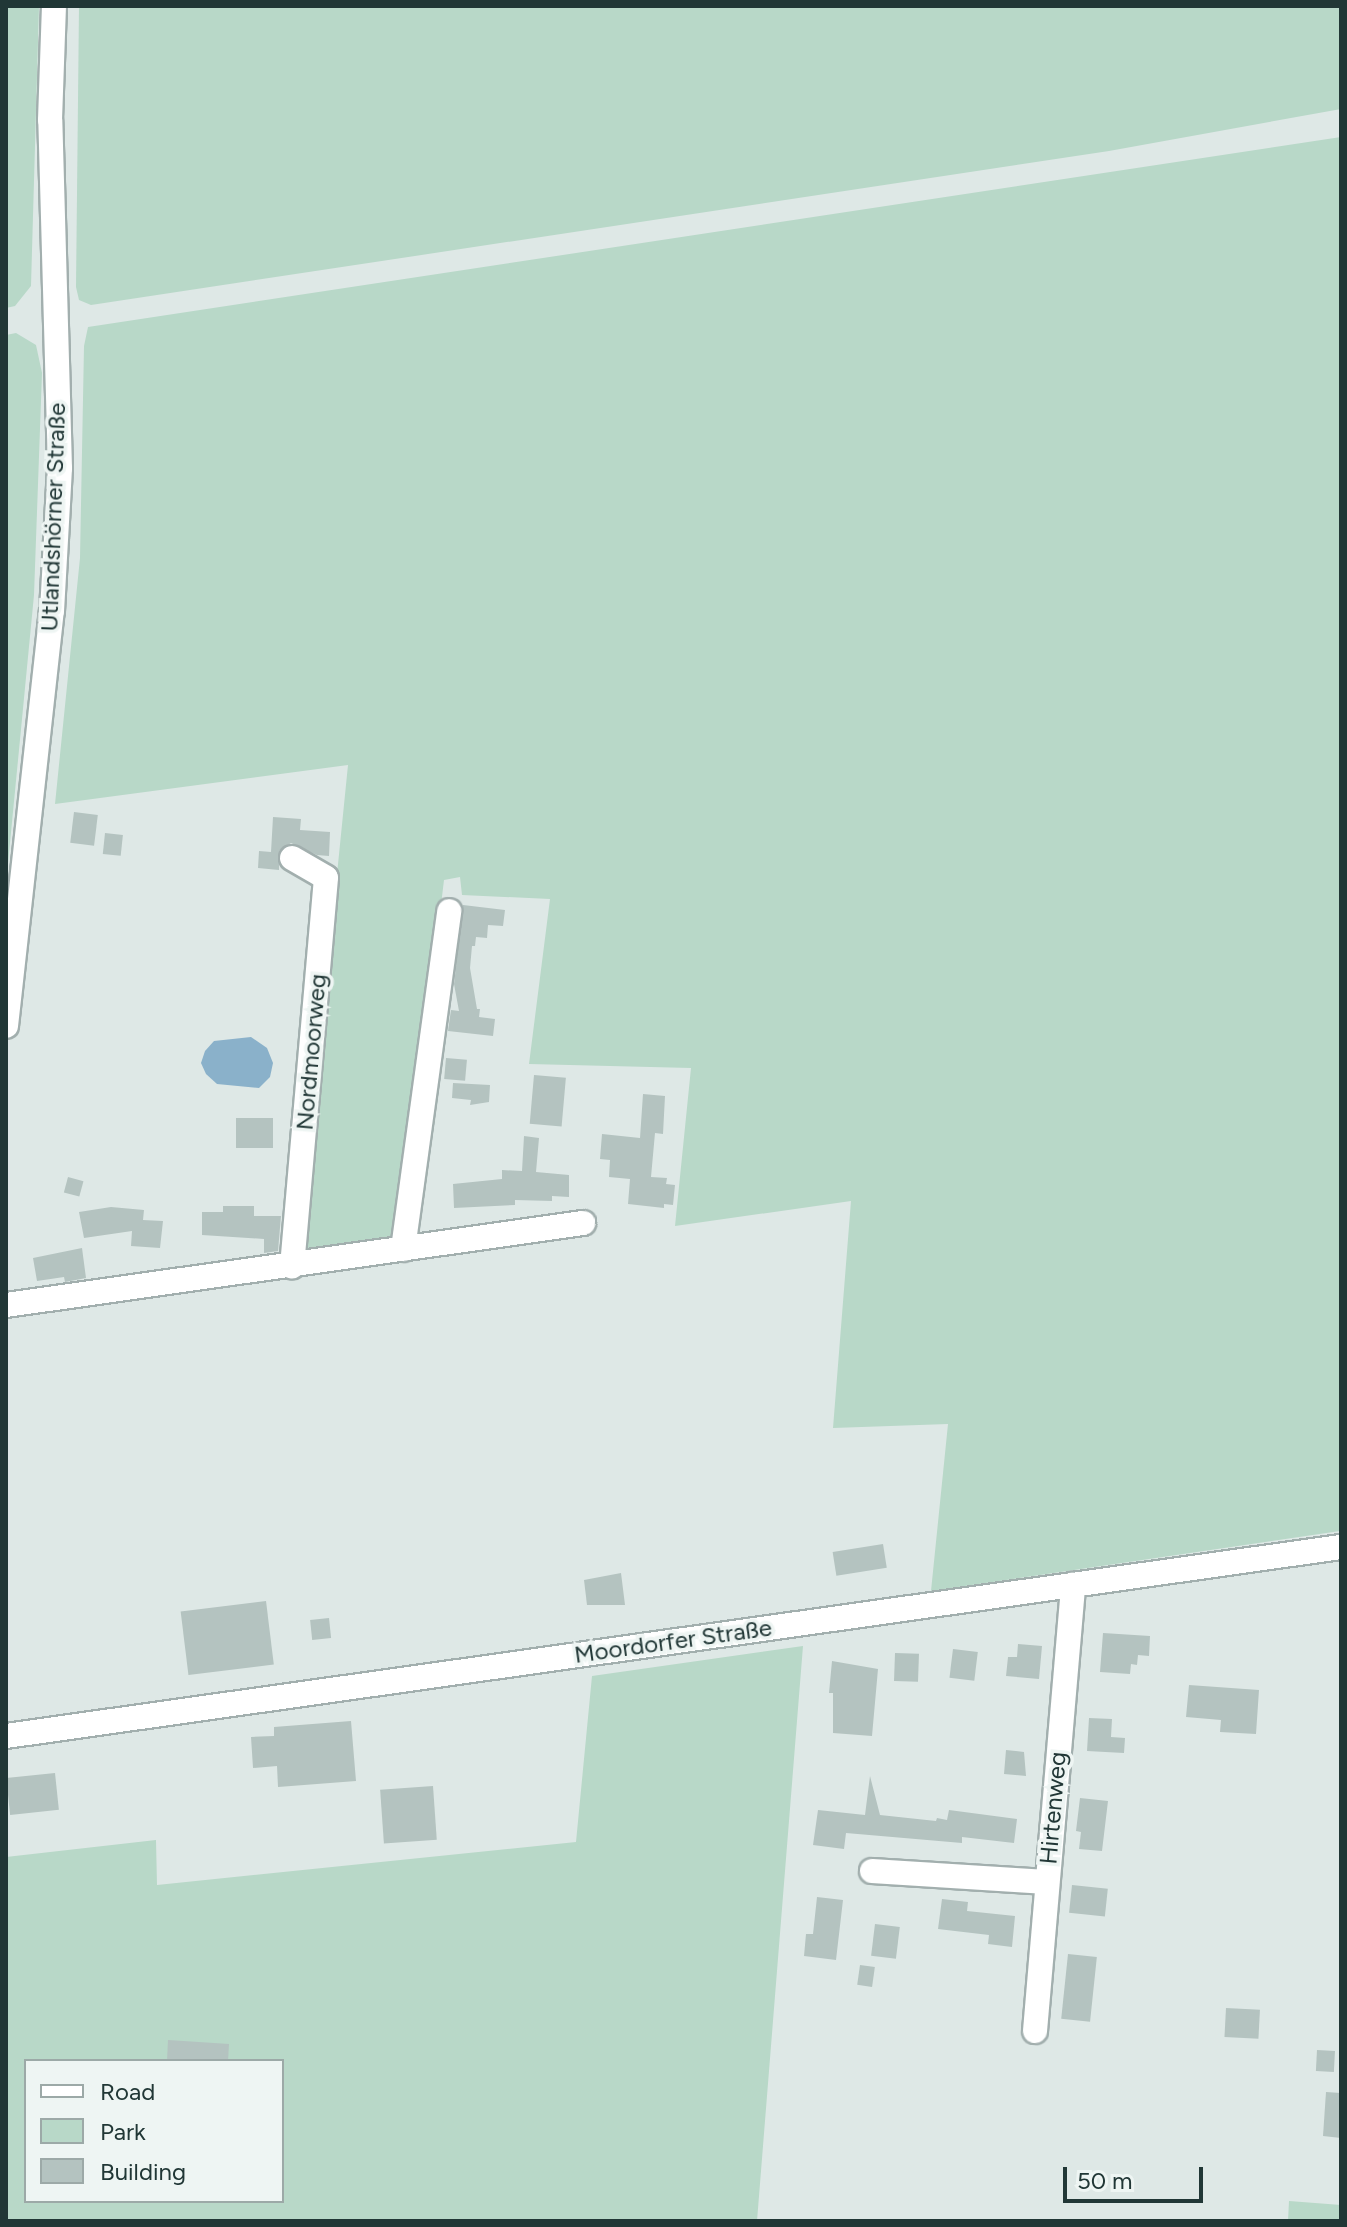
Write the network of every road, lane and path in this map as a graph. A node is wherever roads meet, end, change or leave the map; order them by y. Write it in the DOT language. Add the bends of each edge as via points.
graph roads {
  1 [pos="54,6"];
  2 [pos="292,858"];
  3 [pos="449,911"];
  4 [pos="6,1026"];
  5 [pos="583,1223"];
  6 [pos="403,1249"];
  7 [pos="292,1267"];
  8 [pos="6,1305"];
  9 [pos="1341,1547"];
  10 [pos="1073,1585"];
  11 [pos="6,1736"];
  12 [pos="872,1871"];
  13 [pos="1047,1882"];
  14 [pos="1035,2031"];
  1 -- 4 [label="street, Utlandshörner Straße" via="50,162 60,468 52,611"];
  2 -- 7 [label="street, Nordmoorweg" via="326,878"];
  3 -- 6 [label="street"];
  5 -- 6 [label="street"];
  6 -- 7 [label="street"];
  7 -- 8 [label="street"];
  9 -- 10 [label="street, Moordorfer Straße"];
  10 -- 11 [label="street, Moordorfer Straße"];
  10 -- 13 [label="street, Hirtenweg"];
  12 -- 13 [label="street"];
  13 -- 14 [label="street, Hirtenweg"];
}
